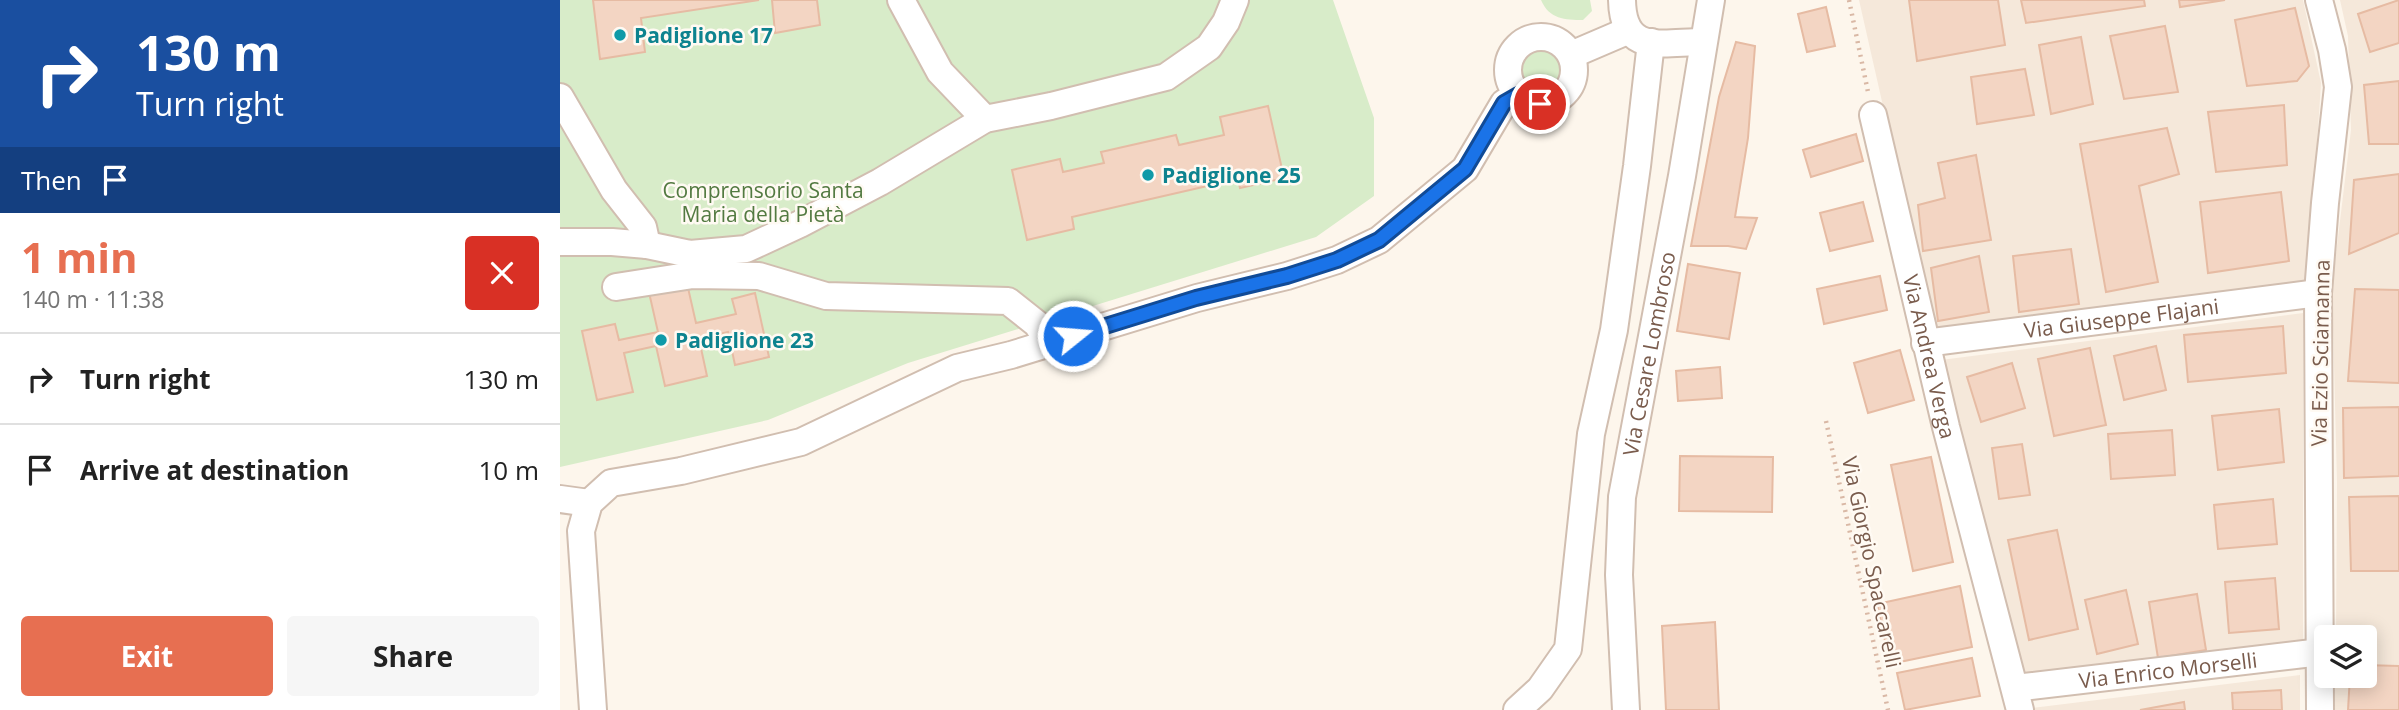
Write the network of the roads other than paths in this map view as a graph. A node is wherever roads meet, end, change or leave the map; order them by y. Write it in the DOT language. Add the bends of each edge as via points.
graph roads {
  1 [pos="901,0"];
  2 [pos="1235,0"];
  3 [pos="1622,0"];
  4 [pos="1712,0"];
  5 [pos="2319,0"];
  6 [pos="1628,31"];
  7 [pos="1651,42"];
  8 [pos="1703,42"];
  9 [pos="1571,55"];
  10 [pos="1518,95"];
  11 [pos="560,97"];
  12 [pos="1873,115"];
  13 [pos="985,119"];
  14 [pos="560,242"];
  15 [pos="647,245"];
  16 [pos="616,287"];
  17 [pos="2318,293"];
  18 [pos="1925,343"];
  19 [pos="1049,344"];
  20 [pos="560,499"];
  21 [pos="589,503"];
  22 [pos="2321,625"];
  23 [pos="2314,653"];
  24 [pos="2320,688"];
  25 [pos="2018,699"];
  26 [pos="593,710"];
  27 [pos="1517,710"];
  28 [pos="1626,710"];
  29 [pos="2320,710"];
  1 -- 13 [label="street" via="940,72"];
  2 -- 13 [label="street" via="1209,47 1166,76 1051,107"];
  3 -- 6 [label="street"];
  4 -- 8 [label="street, Via Cesare Lombroso"];
  5 -- 17 [label="street, Via Ezio Sciamanna" via="2337,87"];
  6 -- 7 [label="street"];
  6 -- 9 [label="street"];
  7 -- 8 [label="street"];
  7 -- 27 [label="street" via="1616,316 1591,434 1568,649 1540,689"];
  8 -- 28 [label="street, Via Cesare Lombroso" via="1622,497 1619,575"];
  9 -- 10 [label="street" via="1574,74 1562,96 1540,104"];
  9 -- 10 [label="street" via="1551,38 1520,44 1510,57 1507,72"];
  10 -- 19 [label="street" via="1504,103 1465,169 1379,240 1287,276 1196,298"];
  11 -- 15 [label="street" via="614,190 643,228"];
  12 -- 18 [label="street, Via Andrea Verga"];
  13 -- 15 [label="street" via="880,182 746,249 690,254"];
  14 -- 15 [label="street"];
  16 -- 19 [label="street" via="693,275 759,276 826,296 1008,301 1037,324"];
  17 -- 18 [label="street, Via Giuseppe Flajani"];
  17 -- 22 [label="street, Via Ezio Sciamanna"];
  18 -- 25 [label="street, Via Andrea Verga"];
  19 -- 21 [label="street" via="957,368 801,442 681,471 611,482"];
  20 -- 21 [label="street"];
  21 -- 26 [label="street" via="581,531"];
  23 -- 25 [label="street, Via Enrico Morselli"];
  24 -- 29 [label="street, Via Ezio Sciamanna"];
}
